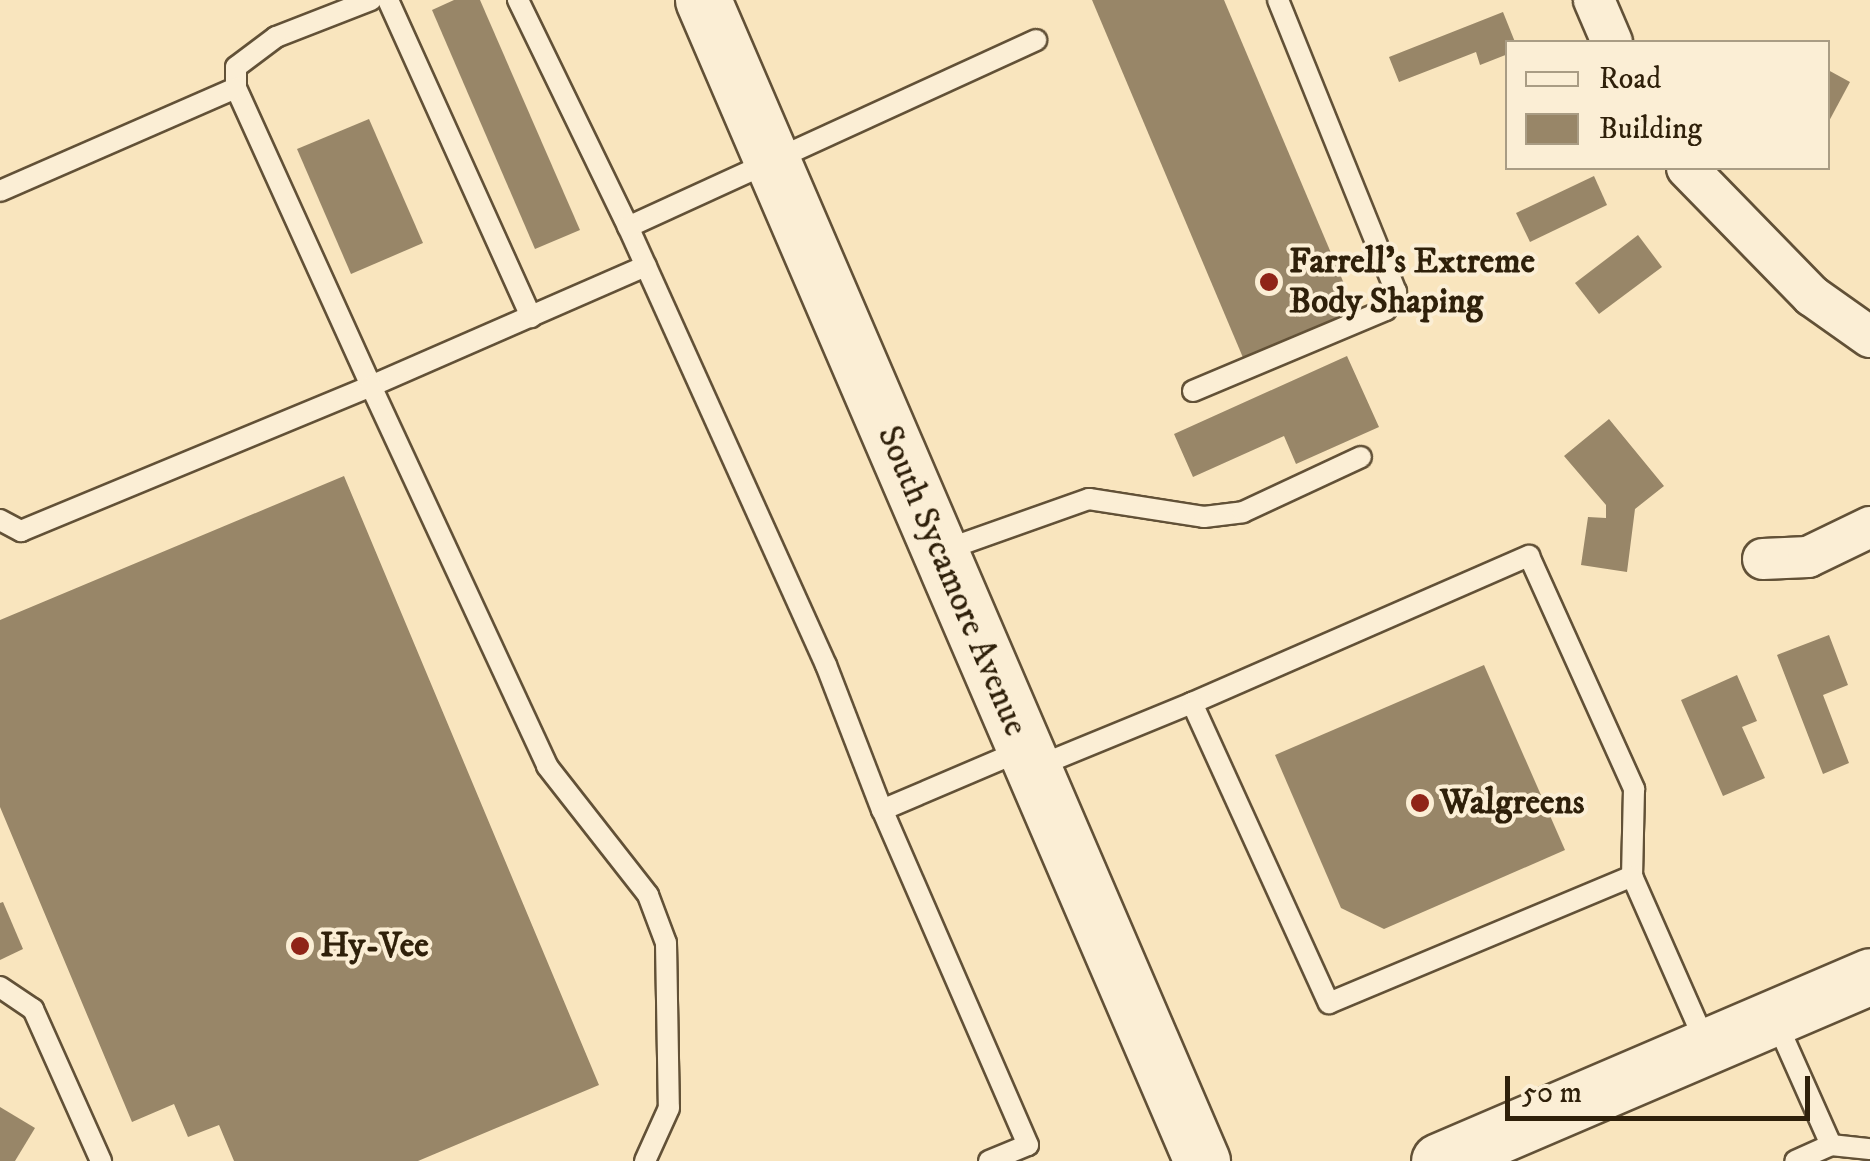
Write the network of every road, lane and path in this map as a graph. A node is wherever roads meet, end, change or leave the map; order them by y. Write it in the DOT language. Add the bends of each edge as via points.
graph roads {
  1 [pos="372,0"];
  2 [pos="388,0"];
  3 [pos="518,0"];
  4 [pos="702,0"];
  5 [pos="1278,0"];
  6 [pos="1594,0"];
  7 [pos="1036,40"];
  8 [pos="1611,40"];
  9 [pos="236,88"];
  10 [pos="771,160"];
  11 [pos="1689,170"];
  12 [pos="0,191"];
  13 [pos="628,227"];
  14 [pos="646,266"];
  15 [pos="531,317"];
  16 [pos="1870,337"];
  17 [pos="371,386"];
  18 [pos="1193,391"];
  19 [pos="1361,458"];
  20 [pos="0,520"];
  21 [pos="1870,527"];
  22 [pos="940,552"];
  23 [pos="1762,559"];
  24 [pos="1192,703"];
  25 [pos="1029,759"];
  26 [pos="882,810"];
  27 [pos="1632,876"];
  28 [pos="1870,976"];
  29 [pos="0,987"];
  30 [pos="1774,1016"];
  31 [pos="1707,1046"];
  32 [pos="1831,1145"];
  33 [pos="1870,1149"];
  34 [pos="102,1161"];
  35 [pos="645,1161"];
  36 [pos="989,1161"];
  37 [pos="1202,1161"];
  38 [pos="1439,1161"];
  39 [pos="1795,1161"];
  1 -- 9 [label="lane" via="244,54"];
  2 -- 15 [label="lane"];
  3 -- 13 [label="lane"];
  4 -- 10 [label="main road, South Sycamore Avenue"];
  5 -- 18 [label="lane" via="1396,292 1386,310"];
  6 -- 8 [label="street"];
  7 -- 10 [label="lane"];
  9 -- 12 [label="lane"];
  9 -- 17 [label="lane"];
  10 -- 13 [label="lane"];
  10 -- 22 [label="main road, South Sycamore Avenue"];
  11 -- 16 [label="street" via="1812,296"];
  13 -- 14 [label="lane"];
  14 -- 15 [label="lane"];
  14 -- 26 [label="lane" via="826,665"];
  15 -- 17 [label="lane"];
  17 -- 20 [label="lane" via="21,531"];
  17 -- 35 [label="lane" via="547,766 648,895 666,943 669,1108"];
  19 -- 22 [label="lane" via="1242,512 1204,516 1089,498"];
  21 -- 23 [label="street" via="1808,558"];
  22 -- 25 [label="main road, South Sycamore Avenue"];
  24 -- 25 [label="lane"];
  24 -- 27 [label="lane" via="1329,1003"];
  24 -- 27 [label="lane" via="1529,556 1634,789"];
  25 -- 26 [label="lane"];
  25 -- 37 [label="main road, South Sycamore Avenue"];
  26 -- 36 [label="lane" via="1028,1145"];
  27 -- 31 [label="lane"];
  28 -- 30 [label="main road"];
  29 -- 34 [label="lane" via="33,1008"];
  30 -- 31 [label="main road"];
  30 -- 32 [label="lane"];
  31 -- 38 [label="main road"];
  32 -- 33 [label="lane"];
  32 -- 39 [label="lane"];
}
